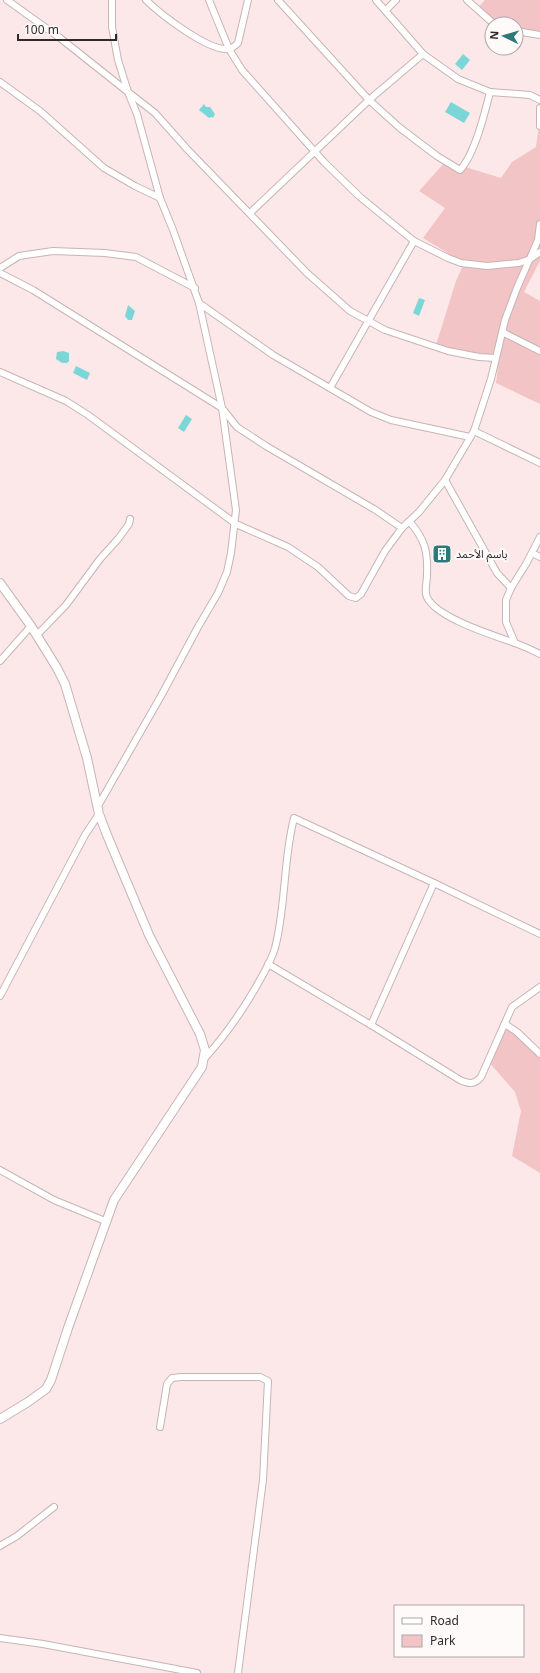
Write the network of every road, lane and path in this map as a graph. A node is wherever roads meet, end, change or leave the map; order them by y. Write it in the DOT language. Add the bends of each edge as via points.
graph roads {
  1 [pos="6,0"];
  2 [pos="112,0"];
  3 [pos="146,0"];
  4 [pos="209,0"];
  5 [pos="248,0"];
  6 [pos="278,0"];
  7 [pos="376,0"];
  8 [pos="396,0"];
  9 [pos="467,0"];
  10 [pos="386,10"];
  11 [pos="485,16"];
  12 [pos="524,33"];
  13 [pos="540,36"];
  14 [pos="229,49"];
  15 [pos="423,54"];
  16 [pos="0,82"];
  17 [pos="128,92"];
  18 [pos="490,92"];
  19 [pos="369,100"];
  20 [pos="540,100"];
  21 [pos="540,108"];
  22 [pos="540,126"];
  23 [pos="315,151"];
  24 [pos="160,198"];
  25 [pos="250,213"];
  26 [pos="540,224"];
  27 [pos="414,241"];
  28 [pos="540,252"];
  29 [pos="530,259"];
  30 [pos="0,268"];
  31 [pos="0,274"];
  32 [pos="195,288"];
  33 [pos="199,303"];
  34 [pos="367,321"];
  35 [pos="502,332"];
  36 [pos="540,351"];
  37 [pos="495,358"];
  38 [pos="0,372"];
  39 [pos="330,388"];
  40 [pos="222,408"];
  41 [pos="474,431"];
  42 [pos="470,437"];
  43 [pos="540,463"];
  44 [pos="445,480"];
  45 [pos="130,519"];
  46 [pos="410,522"];
  47 [pos="236,524"];
  48 [pos="402,528"];
  49 [pos="540,537"];
  50 [pos="532,553"];
  51 [pos="540,557"];
  52 [pos="0,583"];
  53 [pos="511,588"];
  54 [pos="31,626"];
  55 [pos="36,636"];
  56 [pos="515,643"];
  57 [pos="540,654"];
  58 [pos="0,661"];
  59 [pos="98,810"];
  60 [pos="434,883"];
  61 [pos="540,934"];
  62 [pos="268,964"];
  63 [pos="540,987"];
  64 [pos="0,996"];
  65 [pos="505,1024"];
  66 [pos="372,1025"];
  67 [pos="540,1054"];
  68 [pos="204,1059"];
  69 [pos="0,1170"];
  70 [pos="105,1221"];
  71 [pos="0,1419"];
  72 [pos="160,1427"];
  73 [pos="54,1507"];
  74 [pos="0,1546"];
  75 [pos="0,1638"];
  76 [pos="197,1673"];
  77 [pos="238,1673"];
  1 -- 17 [label="street" via="60,38"];
  2 -- 17 [label="street" via="112,26 118,60"];
  3 -- 14 [label="street" via="168,19 201,41"];
  4 -- 14 [label="street"];
  5 -- 14 [label="street" via="238,43"];
  6 -- 19 [label="street"];
  7 -- 10 [label="street"];
  8 -- 10 [label="street"];
  9 -- 11 [label="street"];
  10 -- 15 [label="street"];
  12 -- 13 [label="street"];
  14 -- 23 [label="street" via="242,70"];
  15 -- 18 [label="street" via="458,79"];
  15 -- 19 [label="street"];
  16 -- 24 [label="street" via="40,111 104,168"];
  17 -- 24 [label="street"];
  17 -- 25 [label="street" via="155,113"];
  18 -- 19 [label="street" via="484,120 460,170 406,133"];
  18 -- 20 [label="street" via="530,95"];
  19 -- 23 [label="street"];
  21 -- 22 [label="street"];
  23 -- 25 [label="street"];
  23 -- 27 [label="street" via="360,197"];
  24 -- 32 [label="street"];
  25 -- 34 [label="street" via="307,273 350,311"];
  26 -- 29 [label="street" via="538,240"];
  27 -- 29 [label="street" via="461,263 487,266 519,263"];
  27 -- 34 [label="street"];
  28 -- 29 [label="street"];
  29 -- 35 [label="street"];
  30 -- 32 [label="street" via="18,256 53,251 105,253 136,257"];
  31 -- 40 [label="street" via="34,290"];
  32 -- 33 [label="street"];
  33 -- 39 [label="street" via="273,355"];
  33 -- 40 [label="street"];
  34 -- 37 [label="street" via="385,330 448,351"];
  34 -- 39 [label="street"];
  35 -- 36 [label="street"];
  35 -- 37 [label="street"];
  37 -- 41 [label="street"];
  38 -- 47 [label="street" via="66,401 88,414"];
  39 -- 42 [label="street" via="391,420"];
  40 -- 47 [label="street"];
  40 -- 48 [label="street" via="237,427"];
  41 -- 42 [label="street"];
  41 -- 43 [label="street"];
  42 -- 44 [label="street"];
  44 -- 46 [label="street"];
  44 -- 53 [label="street" via="497,573"];
  45 -- 55 [label="street" via="118,539 66,606"];
  46 -- 48 [label="street"];
  46 -- 56 [label="street" via="425,545 426,593 431,603 446,614 481,631"];
  47 -- 48 [label="street" via="288,547 318,568 349,596 356,598"];
  47 -- 59 [label="street" via="227,572 218,593"];
  49 -- 50 [label="street"];
  50 -- 51 [label="street"];
  50 -- 53 [label="street"];
  52 -- 54 [label="street"];
  53 -- 56 [label="street" via="505,612 506,622"];
  54 -- 55 [label="street"];
  54 -- 58 [label="street"];
  55 -- 59 [label="street" via="65,684"];
  56 -- 57 [label="street"];
  59 -- 64 [label="street"];
  59 -- 68 [label="street" via="146,928 200,1034 204,1045"];
  60 -- 61 [label="street"];
  60 -- 62 [label="street" via="294,818 278,932"];
  60 -- 66 [label="street"];
  62 -- 66 [label="street"];
  62 -- 68 [label="street" via="226,1034"];
  63 -- 65 [label="street" via="512,1007"];
  65 -- 66 [label="street" via="481,1077 472,1084 460,1080"];
  65 -- 67 [label="street"];
  68 -- 70 [label="street" via="202,1067 114,1200"];
  69 -- 70 [label="street" via="74,1209"];
  70 -- 71 [label="street" via="52,1380 46,1389"];
  72 -- 77 [label="street" via="167,1384 172,1378 260,1377 268,1381 264,1480"];
  73 -- 74 [label="street"];
  75 -- 76 [label="street"];
}
